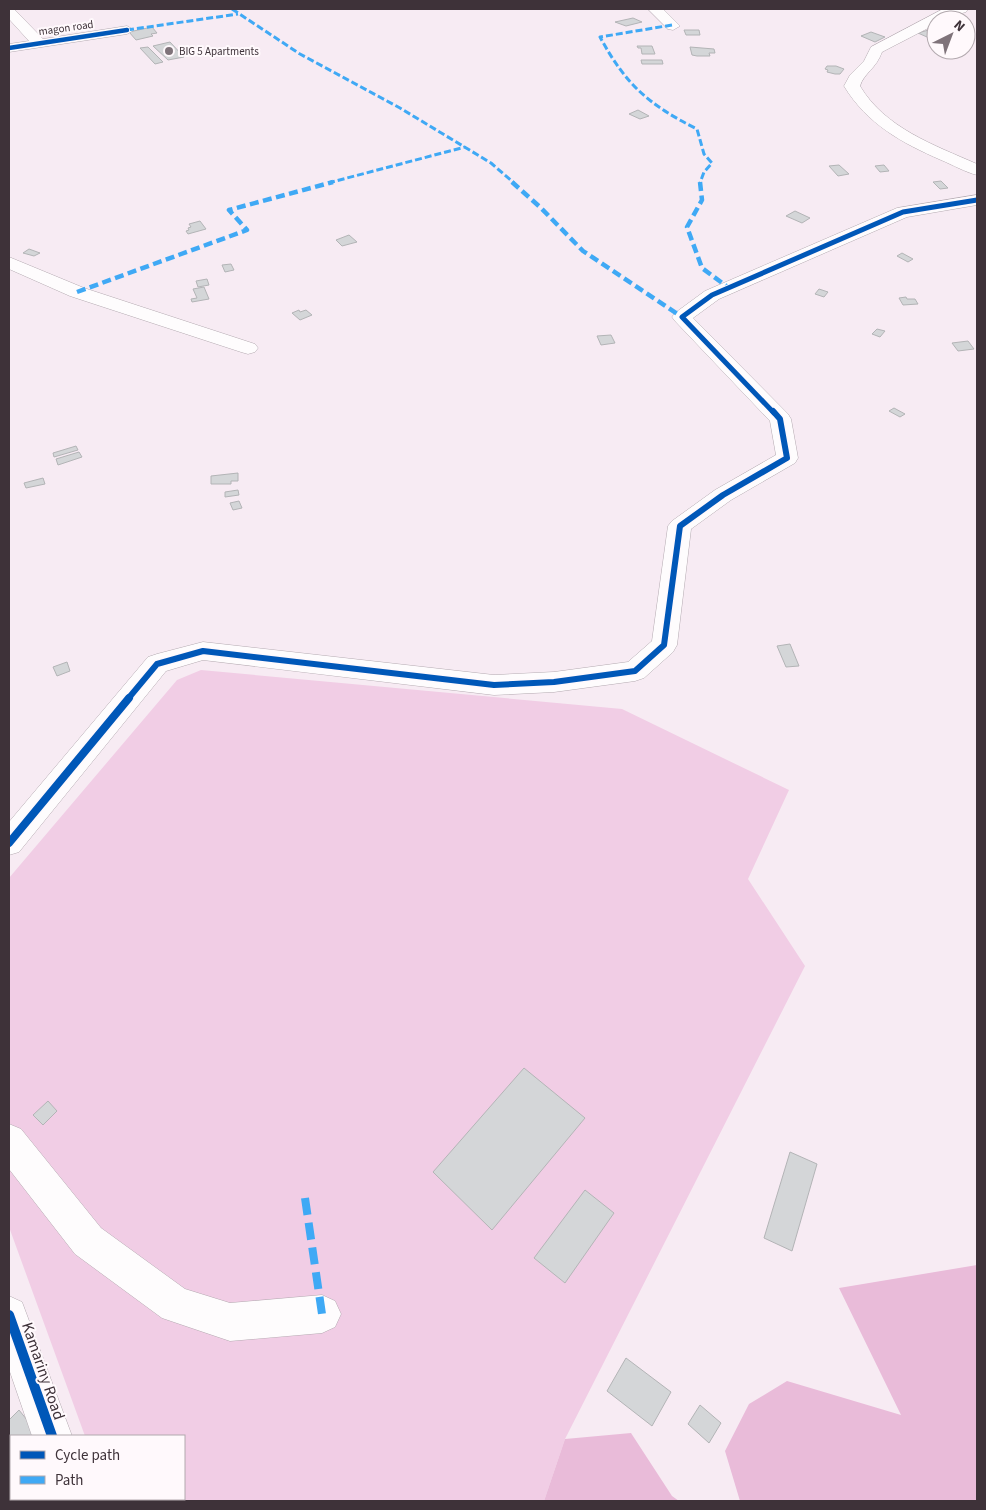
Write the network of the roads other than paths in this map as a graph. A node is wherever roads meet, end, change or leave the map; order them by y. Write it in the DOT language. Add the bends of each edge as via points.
graph roads {
  1 [pos="655,9"];
  2 [pos="9,11"];
  3 [pos="926,22"];
  4 [pos="673,26"];
  5 [pos="127,30"];
  6 [pos="39,43"];
  7 [pos="9,48"];
  8 [pos="977,170"];
  9 [pos="977,200"];
  10 [pos="9,262"];
  11 [pos="248,348"];
  12 [pos="9,843"];
  13 [pos="9,1141"];
  14 [pos="322,1314"];
  15 [pos="9,1315"];
  16 [pos="52,1435"];
  1 -- 4 [label="street"];
  2 -- 6 [label="street"];
  3 -- 8 [label="street" via="876,50 852,86 855,94 896,132"];
  5 -- 6 [label="street, magon road"];
  6 -- 7 [label="street, magon road"];
  9 -- 12 [label="street" via="903,212 712,295 682,317 780,419 787,458 723,495 680,526 664,645 634,671 554,682 494,685 203,651 166,661 158,664"];
  10 -- 11 [label="street" via="77,292"];
  13 -- 14 [label="street" via="88,1241 175,1305 230,1322"];
  15 -- 16 [label="street, Kamariny Road"];
}
